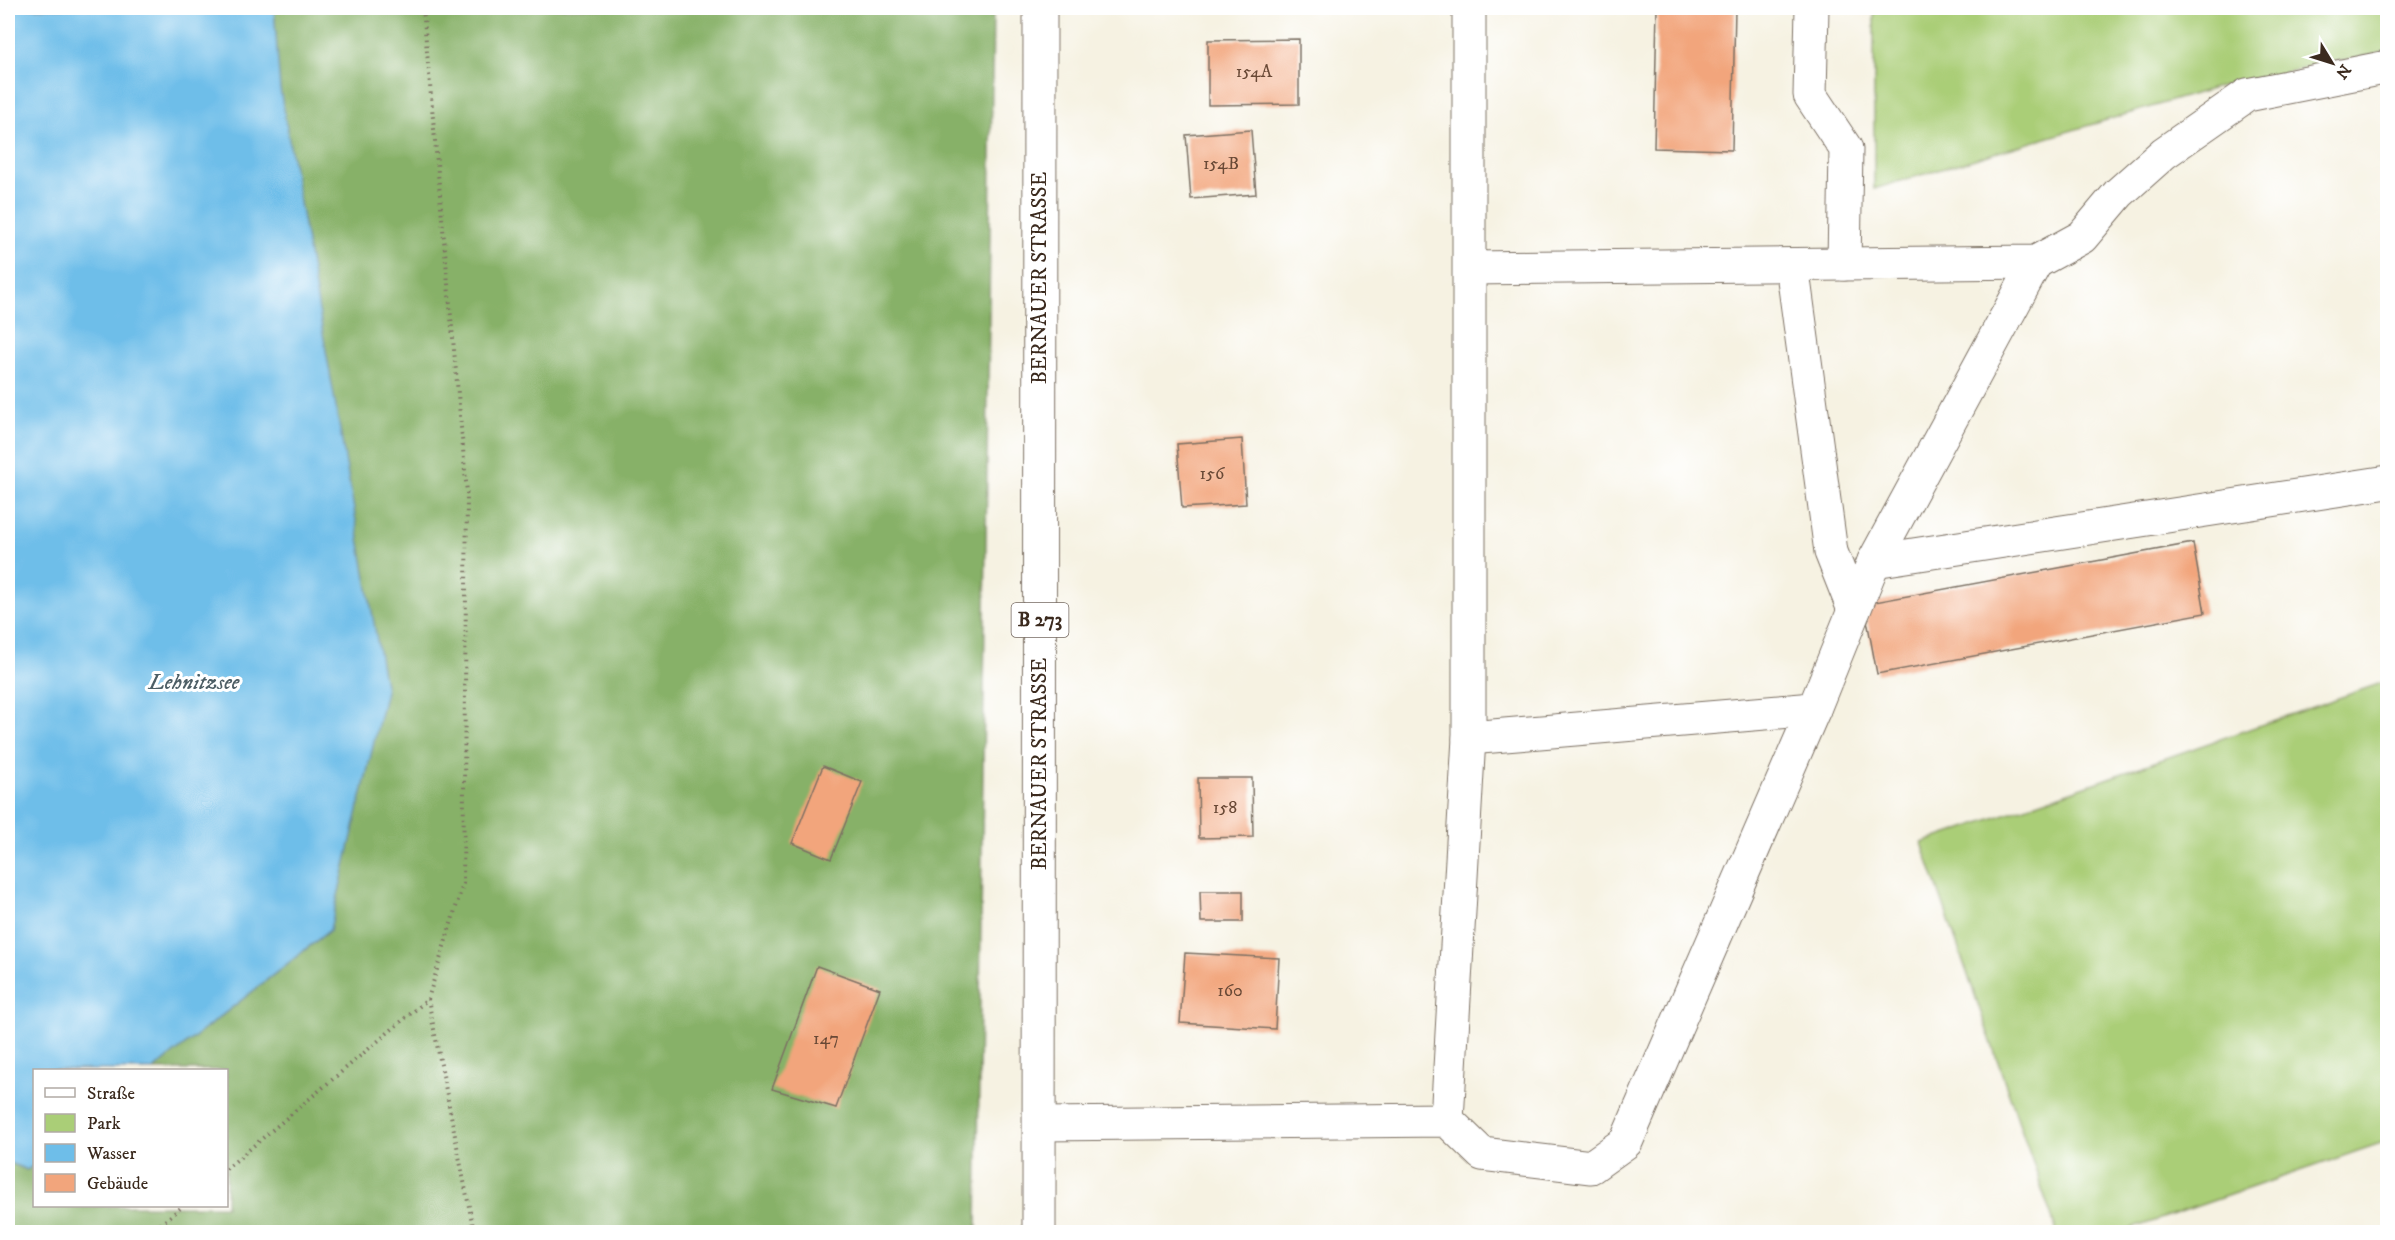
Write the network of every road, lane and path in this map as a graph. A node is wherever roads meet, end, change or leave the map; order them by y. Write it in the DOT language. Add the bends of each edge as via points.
graph roads {
  1 [pos="423,8"];
  2 [pos="1040,8"];
  3 [pos="1469,8"];
  4 [pos="1812,8"];
  5 [pos="2388,67"];
  6 [pos="2036,262"];
  7 [pos="1844,264"];
  8 [pos="1792,265"];
  9 [pos="1471,268"];
  10 [pos="2388,482"];
  11 [pos="1874,561"];
  12 [pos="1854,610"];
  13 [pos="1814,709"];
  14 [pos="1469,738"];
  15 [pos="428,999"];
  16 [pos="1447,1120"];
  17 [pos="1041,1124"];
  18 [pos="228,1167"];
  19 [pos="182,1207"];
  20 [pos="151,1233"];
  21 [pos="474,1233"];
  22 [pos="1039,1233"];
  1 -- 15 [label="path" via="467,493 463,884"];
  2 -- 17 [label="main road, BERNAUER STRASSE / B 273"];
  3 -- 9 [label="main road"];
  4 -- 7 [label="main road" via="1810,95 1846,148"];
  5 -- 6 [label="main road" via="2247,95 2164,153 2119,193 2082,237"];
  6 -- 7 [label="main road"];
  6 -- 11 [label="main road"];
  7 -- 8 [label="main road"];
  8 -- 9 [label="main road"];
  8 -- 12 [label="main road" via="1831,552"];
  9 -- 14 [label="main road"];
  10 -- 11 [label="main road"];
  11 -- 12 [label="main road"];
  12 -- 13 [label="main road"];
  13 -- 14 [label="main road"];
  13 -- 16 [label="main road" via="1626,1142 1591,1167 1482,1154"];
  14 -- 16 [label="main road"];
  15 -- 18 [label="path"];
  15 -- 21 [label="path"];
  16 -- 17 [label="main road"];
  17 -- 22 [label="main road, BERNAUER STRASSE / B 273"];
  19 -- 20 [label="path"];
}
